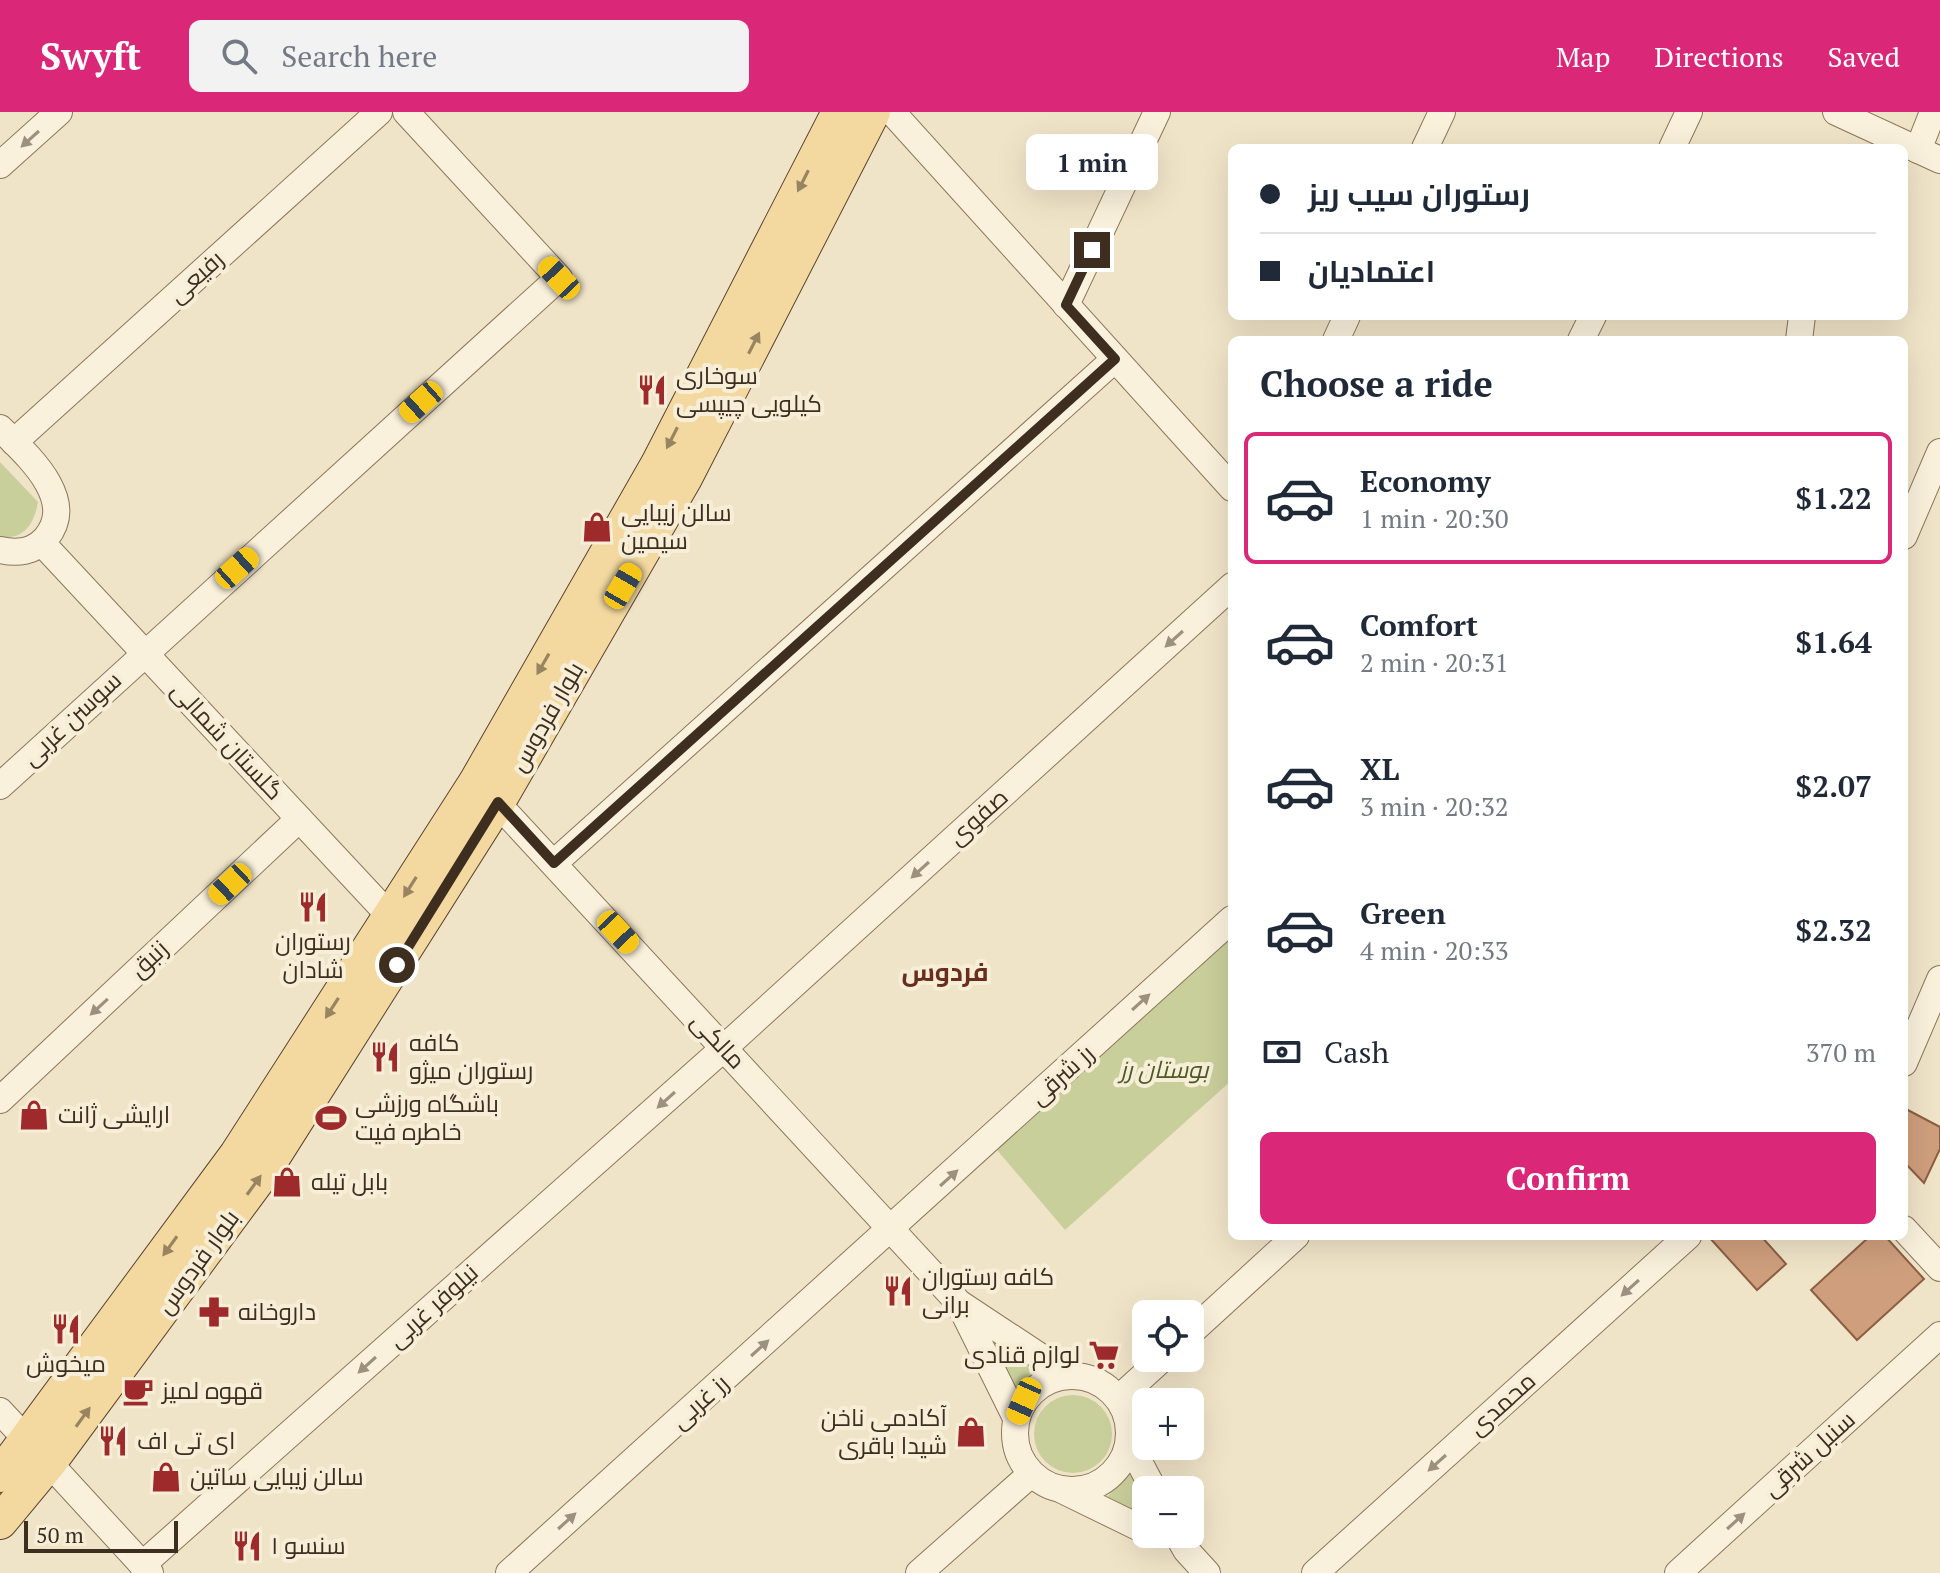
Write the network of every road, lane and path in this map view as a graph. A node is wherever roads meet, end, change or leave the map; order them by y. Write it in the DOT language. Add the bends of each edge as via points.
graph roads {
  1 [pos="59,112"];
  2 [pos="379,112"];
  3 [pos="406,112"];
  4 [pos="839,112"];
  5 [pos="873,112"];
  6 [pos="892,112"];
  7 [pos="1157,112"];
  8 [pos="1442,112"];
  9 [pos="1689,112"];
  10 [pos="1836,112"];
  11 [pos="1933,112"];
  12 [pos="1869,139"];
  13 [pos="1427,144"];
  14 [pos="1674,144"];
  15 [pos="1908,149"];
  16 [pos="1929,155"];
  17 [pos="0,165"];
  18 [pos="1066,305"];
  19 [pos="1115,359"];
  20 [pos="7,435"];
  21 [pos="1940,452"];
  22 [pos="1228,484"];
  23 [pos="1908,527"];
  24 [pos="42,543"];
  25 [pos="0,550"];
  26 [pos="1228,590"];
  27 [pos="145,651"];
  28 [pos="0,786"];
  29 [pos="487,792"];
  30 [pos="299,819"];
  31 [pos="554,863"];
  32 [pos="1228,923"];
  33 [pos="401,929"];
  34 [pos="1940,979"];
  35 [pos="724,1048"];
  36 [pos="1908,1054"];
  37 [pos="0,1100"];
  38 [pos="892,1230"];
  39 [pos="1908,1233"];
  40 [pos="1292,1240"];
  41 [pos="1684,1240"];
  42 [pos="1940,1268"];
  43 [pos="959,1303"];
  44 [pos="1204,1320"];
  45 [pos="1940,1335"];
  46 [pos="1148,1372"];
  47 [pos="1068,1375"];
  48 [pos="1119,1398"];
  49 [pos="0,1411"];
  50 [pos="1016,1418"];
  51 [pos="1129,1443"];
  52 [pos="38,1452"];
  53 [pos="1031,1474"];
  54 [pos="0,1475"];
  55 [pos="1147,1476"];
  56 [pos="1062,1490"];
  57 [pos="0,1522"];
  58 [pos="1132,1524"];
  59 [pos="1187,1548"];
  60 [pos="146,1569"];
  61 [pos="509,1573"];
  62 [pos="919,1573"];
  63 [pos="1207,1573"];
  64 [pos="1315,1573"];
  65 [pos="1678,1573"];
  1 -- 17 [label="street, one-way"];
  2 -- 20 [label="street, رفیعی"];
  3 -- 27 [label="street, سوسن غربی" via="559,278"];
  4 -- 29 [label="main road, بلوار فردوس, one-way"];
  29 -- 5 [label="main road, بلوار فردوس, one-way" via="685,478"];
  6 -- 18 [label="street"];
  7 -- 18 [label="street"];
  8 -- 13 [label="street"];
  9 -- 14 [label="street"];
  10 -- 12 [label="street"];
  11 -- 16 [label="street"];
  15 -- 16 [label="street"];
  18 -- 19 [label="street"];
  19 -- 22 [label="street"];
  19 -- 31 [label="street"];
  20 -- 24 [label="street" via="55,496 57,516"];
  21 -- 23 [label="street"];
  24 -- 25 [label="street" via="17,553"];
  24 -- 27 [label="street, گلستان شمالی"];
  26 -- 35 [label="street, صفوی, one-way"];
  27 -- 28 [label="street, سوسن غربی"];
  27 -- 30 [label="street, گلستان شمالی"];
  29 -- 31 [label="street, مالکی"];
  29 -- 33 [label="main road, بلوار فردوس"];
  30 -- 33 [label="street, گلستان شمالی"];
  30 -- 37 [label="street, زنبق, one-way"];
  31 -- 35 [label="street, مالکی"];
  38 -- 32 [label="street, رز شرقی, one-way"];
  33 -- 52 [label="main road, بلوار فردوس" via="263,1173"];
  34 -- 36 [label="street"];
  35 -- 38 [label="street, مالکی"];
  35 -- 60 [label="street, نیلوفر غربی, one-way"];
  38 -- 43 [label="street, مالکی"];
  61 -- 38 [label="street, رز غربی, one-way"];
  39 -- 42 [label="street"];
  40 -- 44 [label="street"];
  41 -- 64 [label="street, محمدی, one-way"];
  43 -- 47 [label="street, مالکی"];
  43 -- 50 [label="street, مالکی"];
  65 -- 45 [label="street, سنبل شرقی, one-way"];
  46 -- 48 [label="street"];
  47 -- 48 [label="street" via="1096,1381"];
  47 -- 50 [label="street" via="1036,1388"];
  48 -- 51 [label="street"];
  49 -- 52 [label="street"];
  50 -- 53 [label="street" via="1019,1457"];
  51 -- 55 [label="street"];
  51 -- 56 [label="street" via="1112,1475 1097,1485"];
  52 -- 54 [label="main road, بلوار فردوس"];
  52 -- 57 [label="main road, بلوار فردوس"];
  52 -- 60 [label="street"];
  53 -- 56 [label="street"];
  53 -- 62 [label="street"];
  56 -- 58 [label="street"];
  59 -- 63 [label="street"];
}
